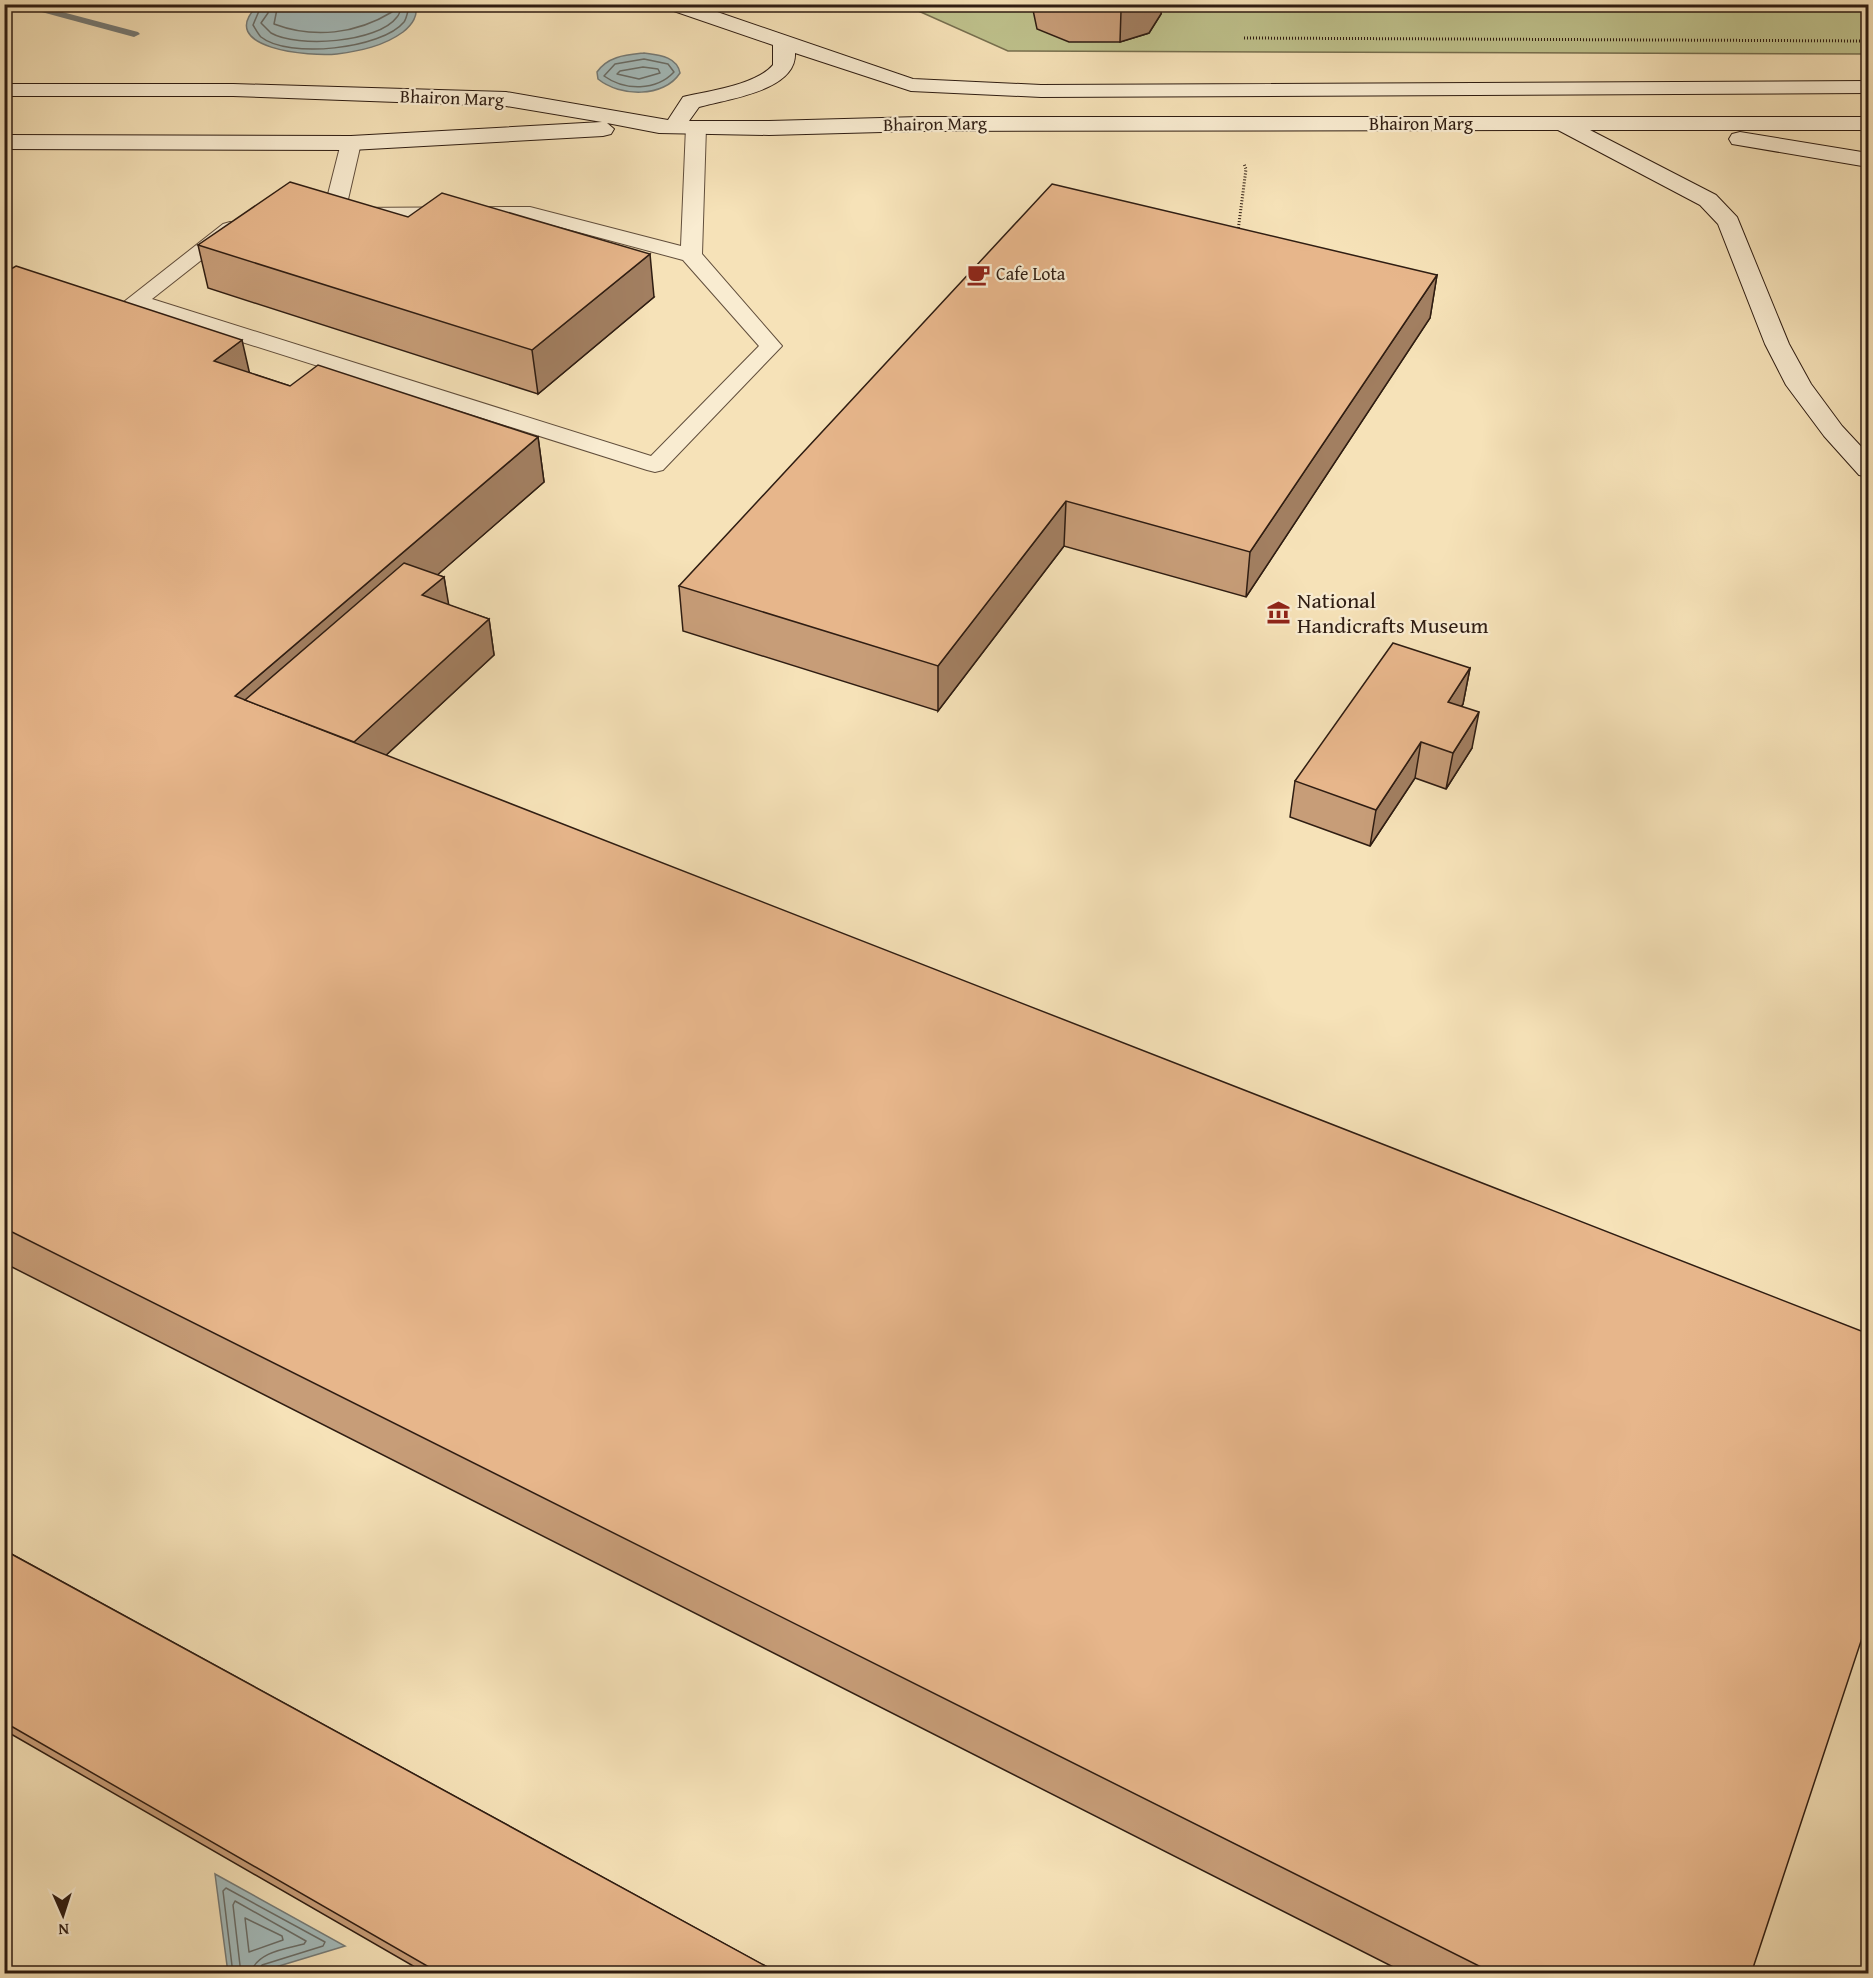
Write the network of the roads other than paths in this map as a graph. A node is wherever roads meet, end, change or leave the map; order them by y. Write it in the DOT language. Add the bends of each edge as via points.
graph roads {
  1 [pos="672,4"];
  2 [pos="783,42"];
  3 [pos="911,85"];
  4 [pos="1869,87"];
  5 [pos="4,90"];
  6 [pos="1643,123"];
  7 [pos="1869,123"];
  8 [pos="919,124"];
  9 [pos="1563,124"];
  10 [pos="667,127"];
  11 [pos="696,127"];
  12 [pos="4,142"];
  13 [pos="351,143"];
  14 [pos="1869,160"];
  15 [pos="244,217"];
  16 [pos="691,255"];
  17 [pos="1869,470"];
  1 -- 2 [label="main road, Bhairon Marg"];
  2 -- 3 [label="main road, Bhairon Marg"];
  2 -- 10 [label="main road" via="784,64 779,72 761,83 691,102"];
  3 -- 4 [label="main road, Bhairon Marg" via="1041,91"];
  3 -- 8 [label="main road" via="885,88 872,99 890,118"];
  5 -- 10 [label="main road, Bhairon Marg" via="233,90 506,99"];
  6 -- 7 [label="main road, Bhairon Marg"];
  6 -- 9 [label="main road, Bhairon Marg"];
  6 -- 14 [label="main road"];
  8 -- 9 [label="main road, Bhairon Marg"];
  8 -- 11 [label="main road, Bhairon Marg"];
  9 -- 17 [label="main road" via="1708,200 1729,222 1777,344 1799,385"];
  10 -- 11 [label="main road, Bhairon Marg"];
  10 -- 13 [label="main road"];
  11 -- 16 [label="lane"];
  12 -- 13 [label="main road"];
  13 -- 16 [label="lane" via="323,214 530,213"];
  15 -- 16 [label="lane" via="136,301 656,465 771,346"];
}
